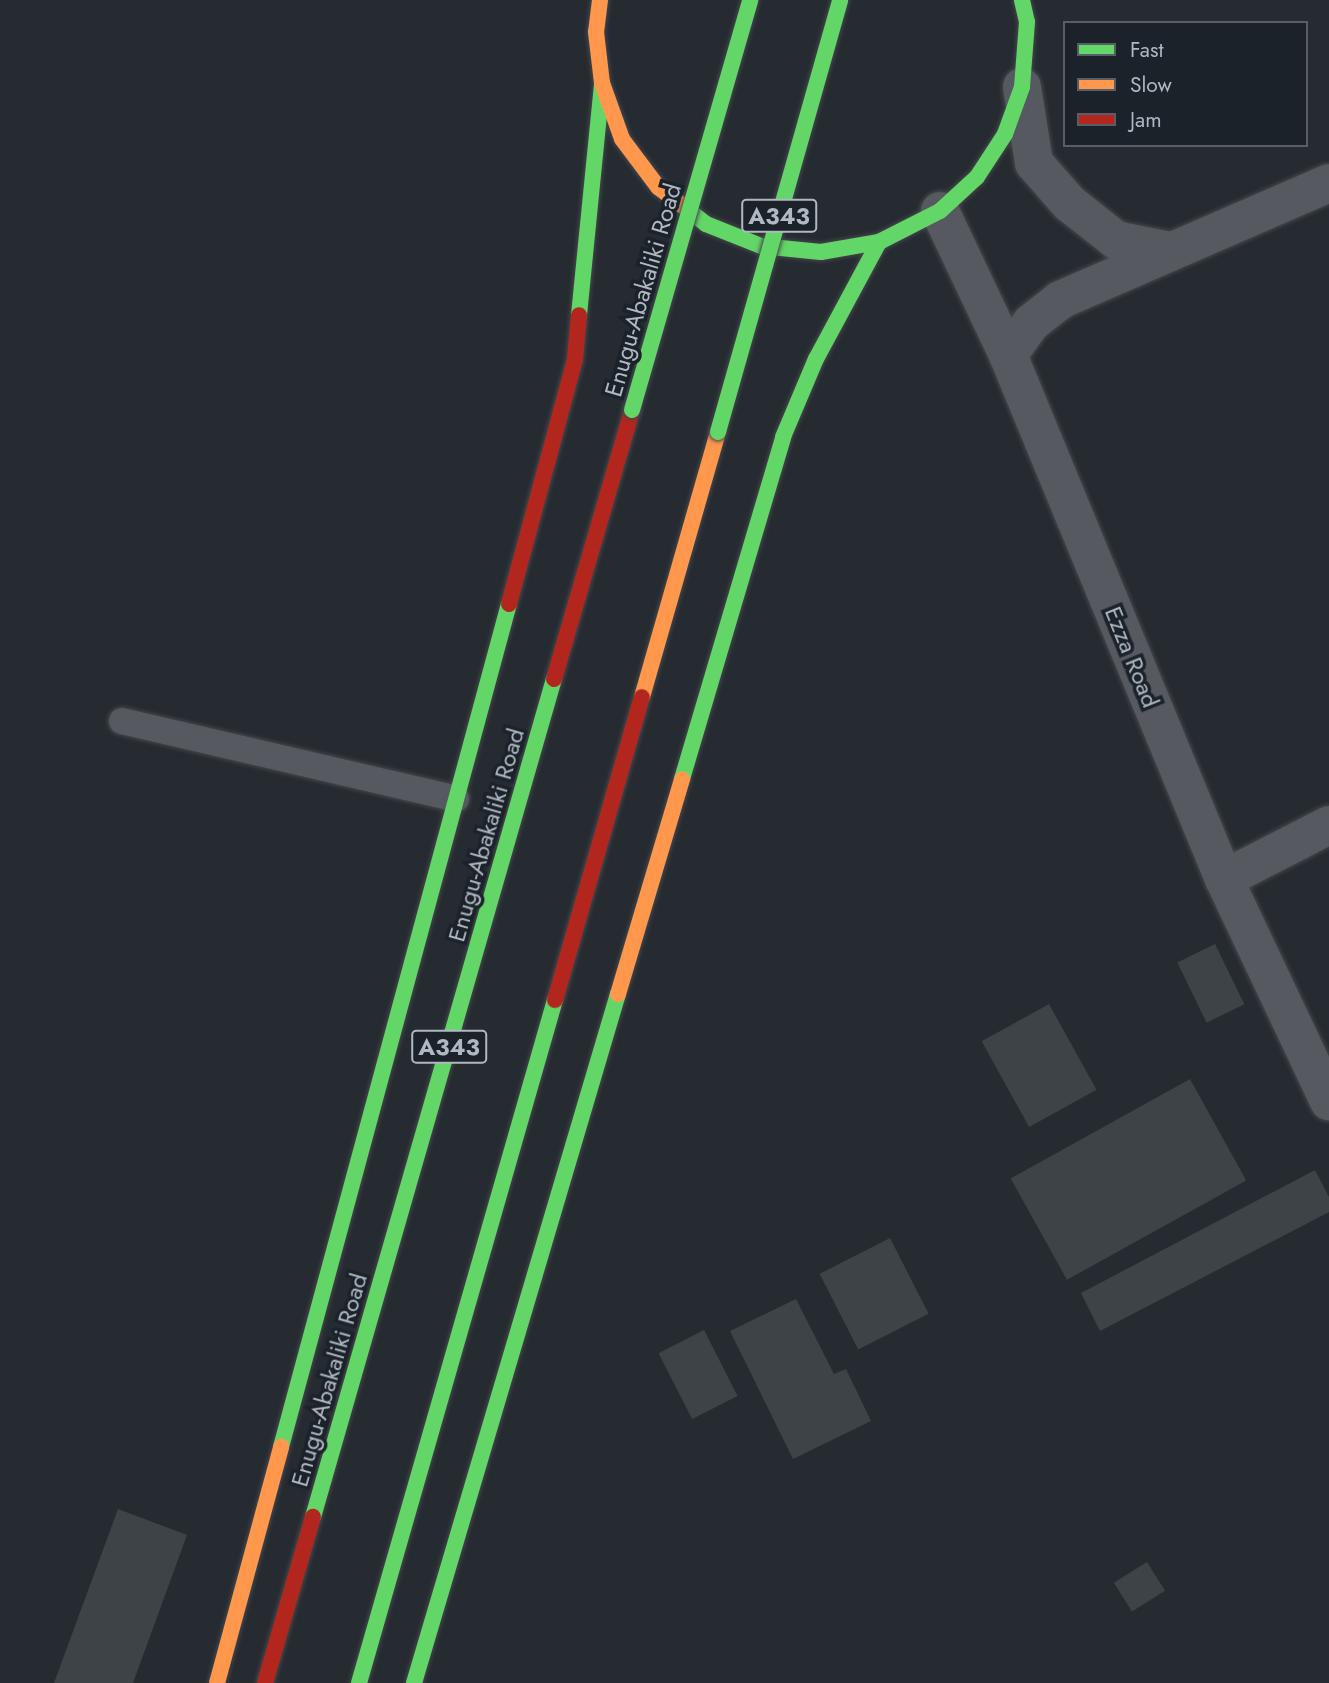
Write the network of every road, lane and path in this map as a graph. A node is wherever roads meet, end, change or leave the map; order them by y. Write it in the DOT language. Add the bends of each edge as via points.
graph roads {
  1 [pos="600,0"];
  2 [pos="750,0"];
  3 [pos="840,0"];
  4 [pos="1022,0"];
  5 [pos="602,83"];
  6 [pos="1022,87"];
  7 [pos="1329,183"];
  8 [pos="940,211"];
  9 [pos="879,242"];
  10 [pos="1170,251"];
  11 [pos="1008,355"];
  12 [pos="122,721"];
  13 [pos="456,799"];
  14 [pos="1329,825"];
  15 [pos="1224,879"];
  16 [pos="1329,1101"];
  17 [pos="217,1683"];
  18 [pos="265,1683"];
  19 [pos="359,1683"];
  20 [pos="414,1683"];
  1 -- 5 [label="main road" via="596,32"];
  2 -- 18 [label="main road, Enugu-Abakaliki Road / A343, bridge"];
  3 -- 19 [label="main road, A343, bridge"];
  4 -- 6 [label="main road" via="1027,22"];
  5 -- 9 [label="main road" via="622,138 658,187 706,224 761,246 809,251"];
  5 -- 13 [label="main road" via="575,359"];
  6 -- 8 [label="main road" via="1005,134 991,156 977,177"];
  6 -- 10 [label="street" via="1034,163 1069,203 1116,240"];
  7 -- 10 [label="street"];
  8 -- 9 [label="main road"];
  8 -- 11 [label="street, Ezza Road"];
  9 -- 20 [label="main road" via="816,359 783,437"];
  10 -- 11 [label="street" via="1060,300 1031,323"];
  11 -- 15 [label="street, Ezza Road"];
  12 -- 13 [label="lane"];
  13 -- 17 [label="main road"];
  14 -- 15 [label="street"];
  15 -- 16 [label="street, Ezza Road"];
}
